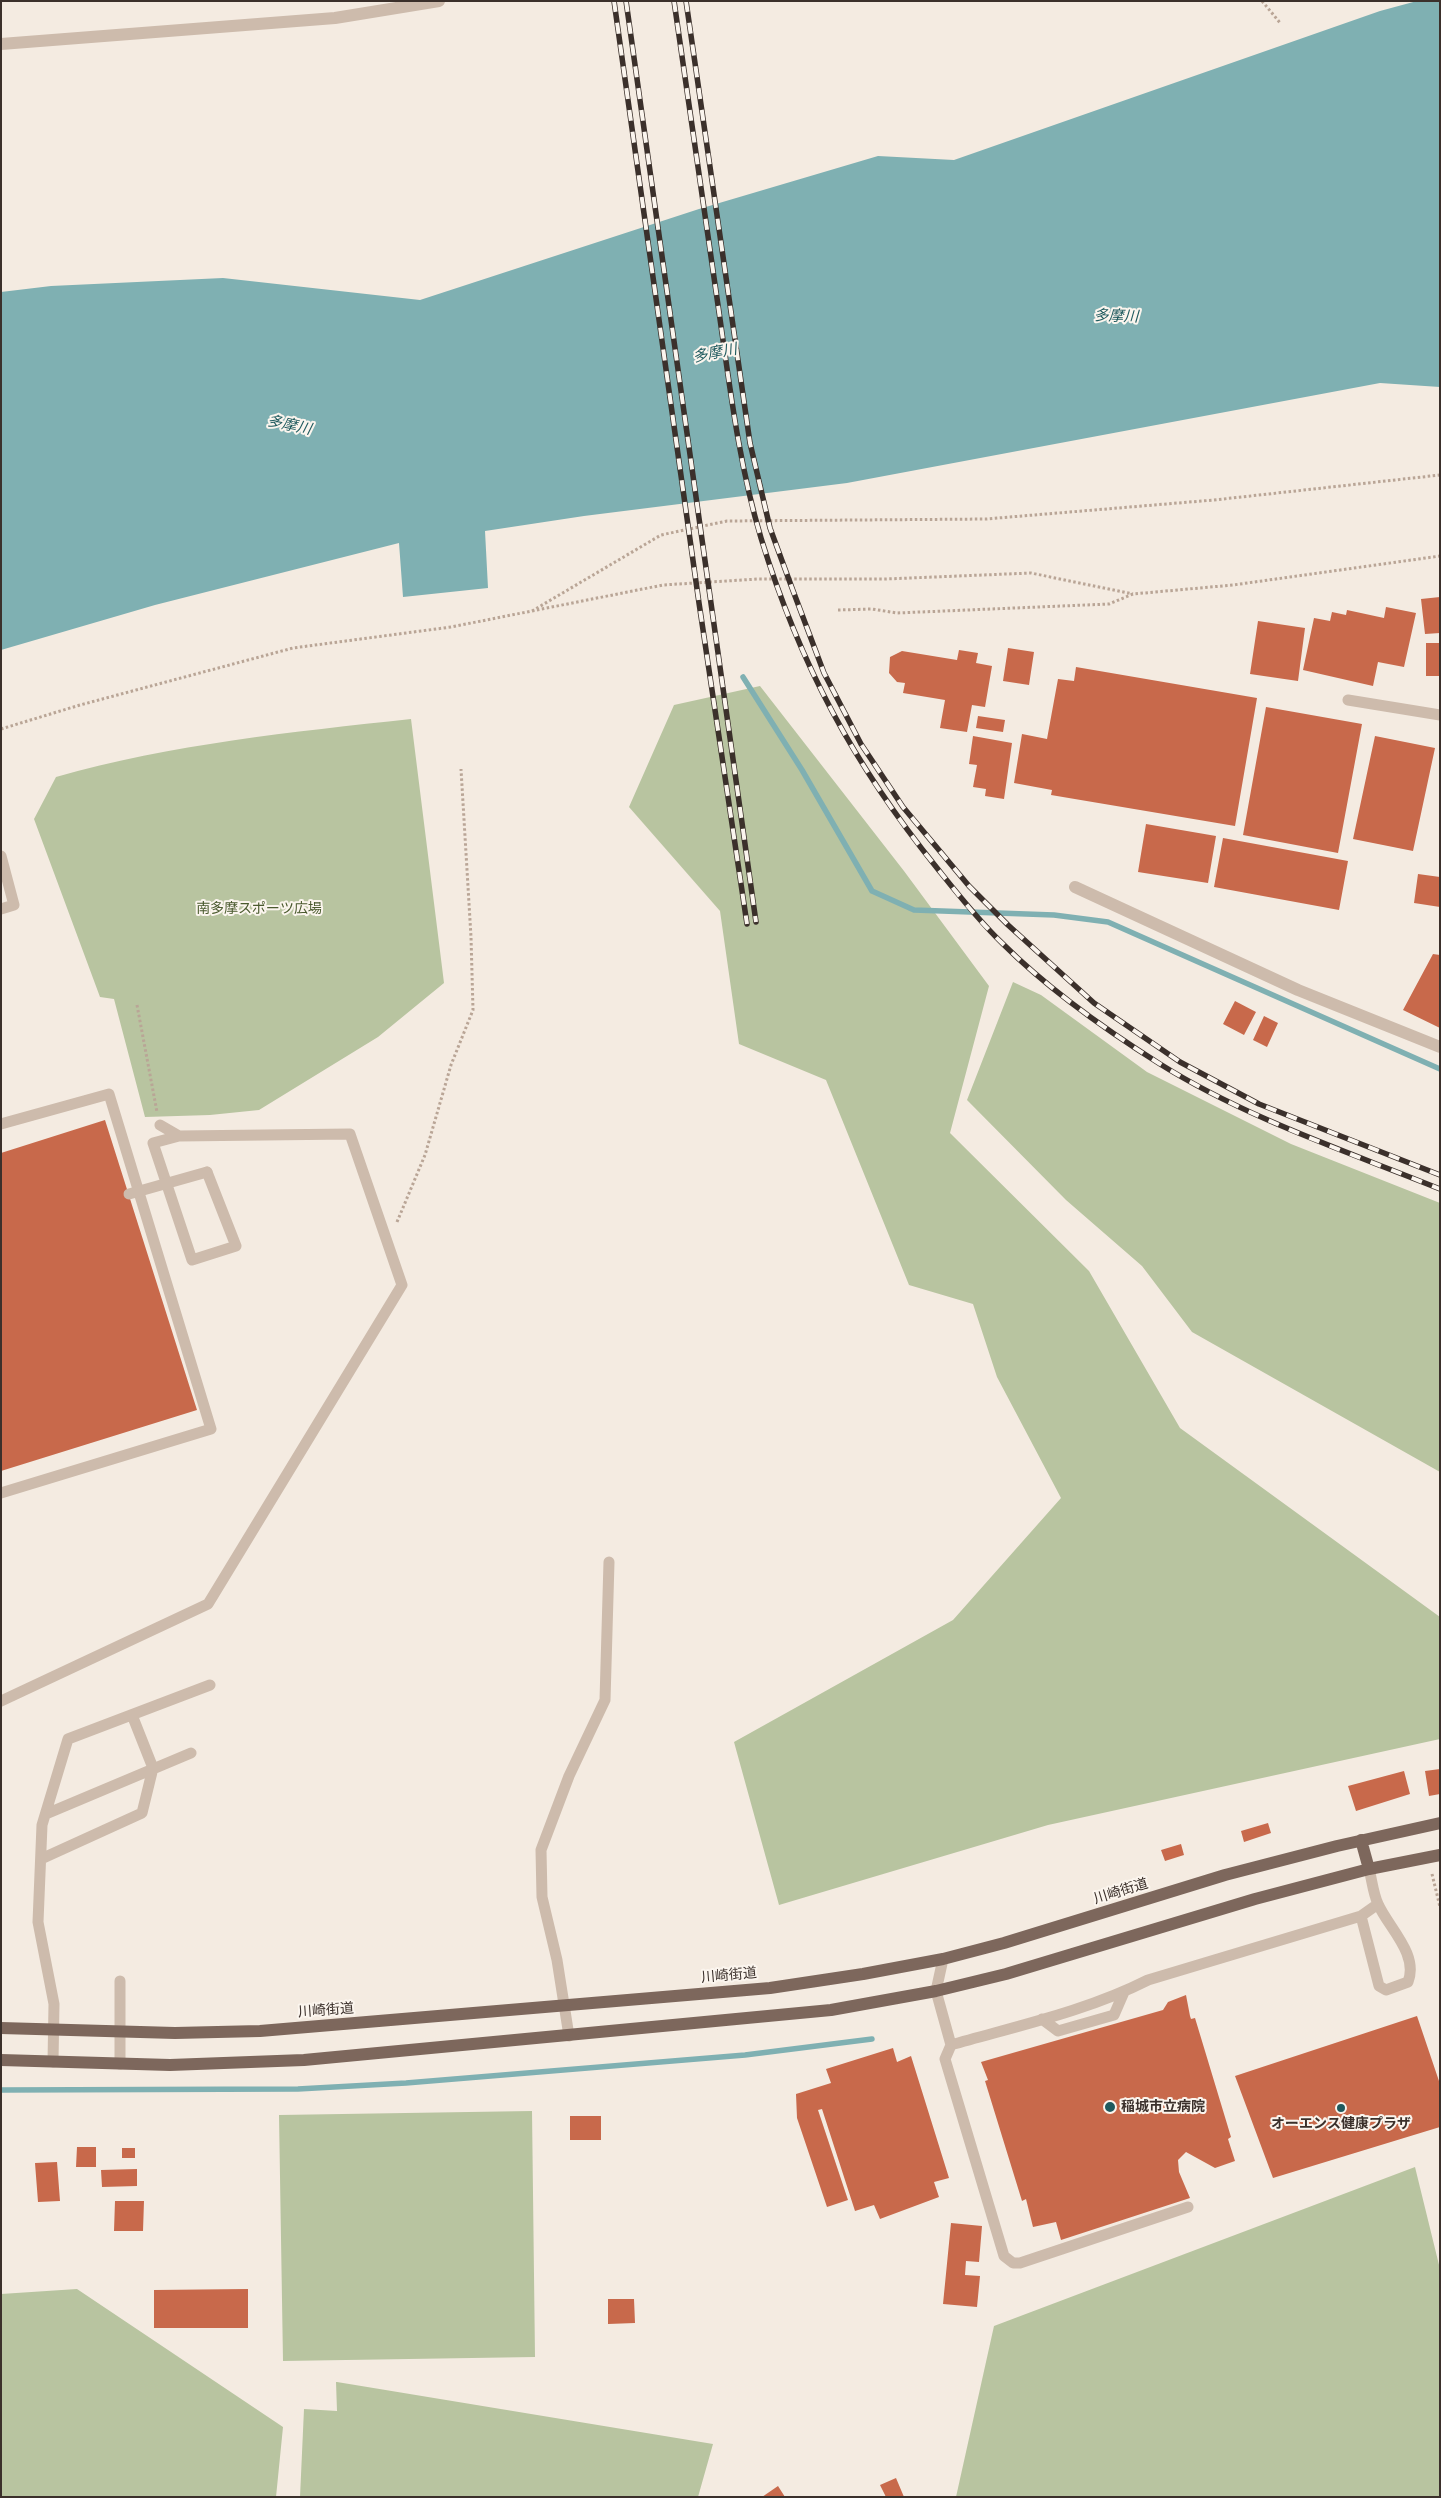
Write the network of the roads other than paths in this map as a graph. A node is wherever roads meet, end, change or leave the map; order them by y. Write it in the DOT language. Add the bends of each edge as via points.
graph roads {
  1 [pos="439,1"];
  2 [pos="1,44"];
  3 [pos="1348,700"];
  4 [pos="1440,715"];
  5 [pos="1,856"];
  6 [pos="1075,887"];
  7 [pos="1,909"];
  8 [pos="1440,1047"];
  9 [pos="1,1124"];
  10 [pos="160,1125"];
  11 [pos="179,1136"];
  12 [pos="129,1194"];
  13 [pos="1,1493"];
  14 [pos="609,1562"];
  15 [pos="210,1684"];
  16 [pos="1,1701"];
  17 [pos="132,1715"];
  18 [pos="191,1753"];
  19 [pos="153,1768"];
  20 [pos="46,1814"];
  21 [pos="1440,1823"];
  22 [pos="1361,1840"];
  23 [pos="1440,1855"];
  24 [pos="41,1859"];
  25 [pos="1369,1869"];
  26 [pos="1378,1904"];
  27 [pos="1361,1916"];
  28 [pos="943,1959"];
  29 [pos="120,1981"];
  30 [pos="936,1992"];
  31 [pos="1124,1992"];
  32 [pos="565,2006"];
  33 [pos="1042,2019"];
  34 [pos="1,2028"];
  35 [pos="54,2030"];
  36 [pos="120,2031"];
  37 [pos="569,2036"];
  38 [pos="951,2045"];
  39 [pos="1,2060"];
  40 [pos="54,2062"];
  41 [pos="120,2064"];
  42 [pos="1188,2207"];
  1 -- 2 [label="street" via="335,18"];
  3 -- 4 [label="lane"];
  5 -- 7 [label="lane" via="14,905"];
  6 -- 8 [label="street" via="1298,990"];
  9 -- 13 [label="lane" via="109,1094 211,1429"];
  10 -- 11 [label="lane"];
  11 -- 12 [label="lane, bridge" via="153,1142 192,1260 236,1246 207,1172"];
  11 -- 16 [label="lane" via="350,1134 402,1285 208,1604"];
  14 -- 32 [label="lane" via="605,1700 569,1776 541,1850 542,1897"];
  15 -- 17 [label="lane"];
  17 -- 19 [label="lane"];
  17 -- 20 [label="lane" via="68,1739"];
  18 -- 19 [label="lane"];
  19 -- 20 [label="lane"];
  19 -- 24 [label="lane" via="142,1813"];
  20 -- 24 [label="lane" via="42,1825"];
  21 -- 22 [label="main road, 川崎街道"];
  22 -- 25 [label="main road"];
  22 -- 28 [label="main road, 川崎街道" via="1225,1875"];
  23 -- 25 [label="main road"];
  24 -- 35 [label="lane" via="38,1922 54,2004"];
  25 -- 26 [label="lane"];
  25 -- 30 [label="main road"];
  26 -- 27 [label="lane"];
  26 -- 27 [label="lane" via="1400,1938 1411,1973 1408,1982 1386,1990 1379,1986"];
  27 -- 31 [label="lane" via="1148,1980"];
  28 -- 30 [label="lane"];
  28 -- 32 [label="main road, 川崎街道" via="770,1988"];
  29 -- 36 [label="lane"];
  30 -- 37 [label="main road" via="785,2016"];
  30 -- 38 [label="lane"];
  31 -- 33 [label="lane"];
  31 -- 33 [label="lane" via="1114,2015 1058,2031"];
  32 -- 36 [label="main road, 川崎街道" via="260,2031"];
  32 -- 37 [label="lane"];
  33 -- 38 [label="lane"];
  34 -- 35 [label="main road, 川崎街道"];
  35 -- 36 [label="main road, 川崎街道"];
  35 -- 40 [label="lane"];
  36 -- 41 [label="lane"];
  37 -- 41 [label="main road" via="304,2060"];
  38 -- 42 [label="lane" via="945,2059 1004,2256 1008,2260 1020,2263"];
  39 -- 40 [label="main road"];
  40 -- 41 [label="main road"];
}
